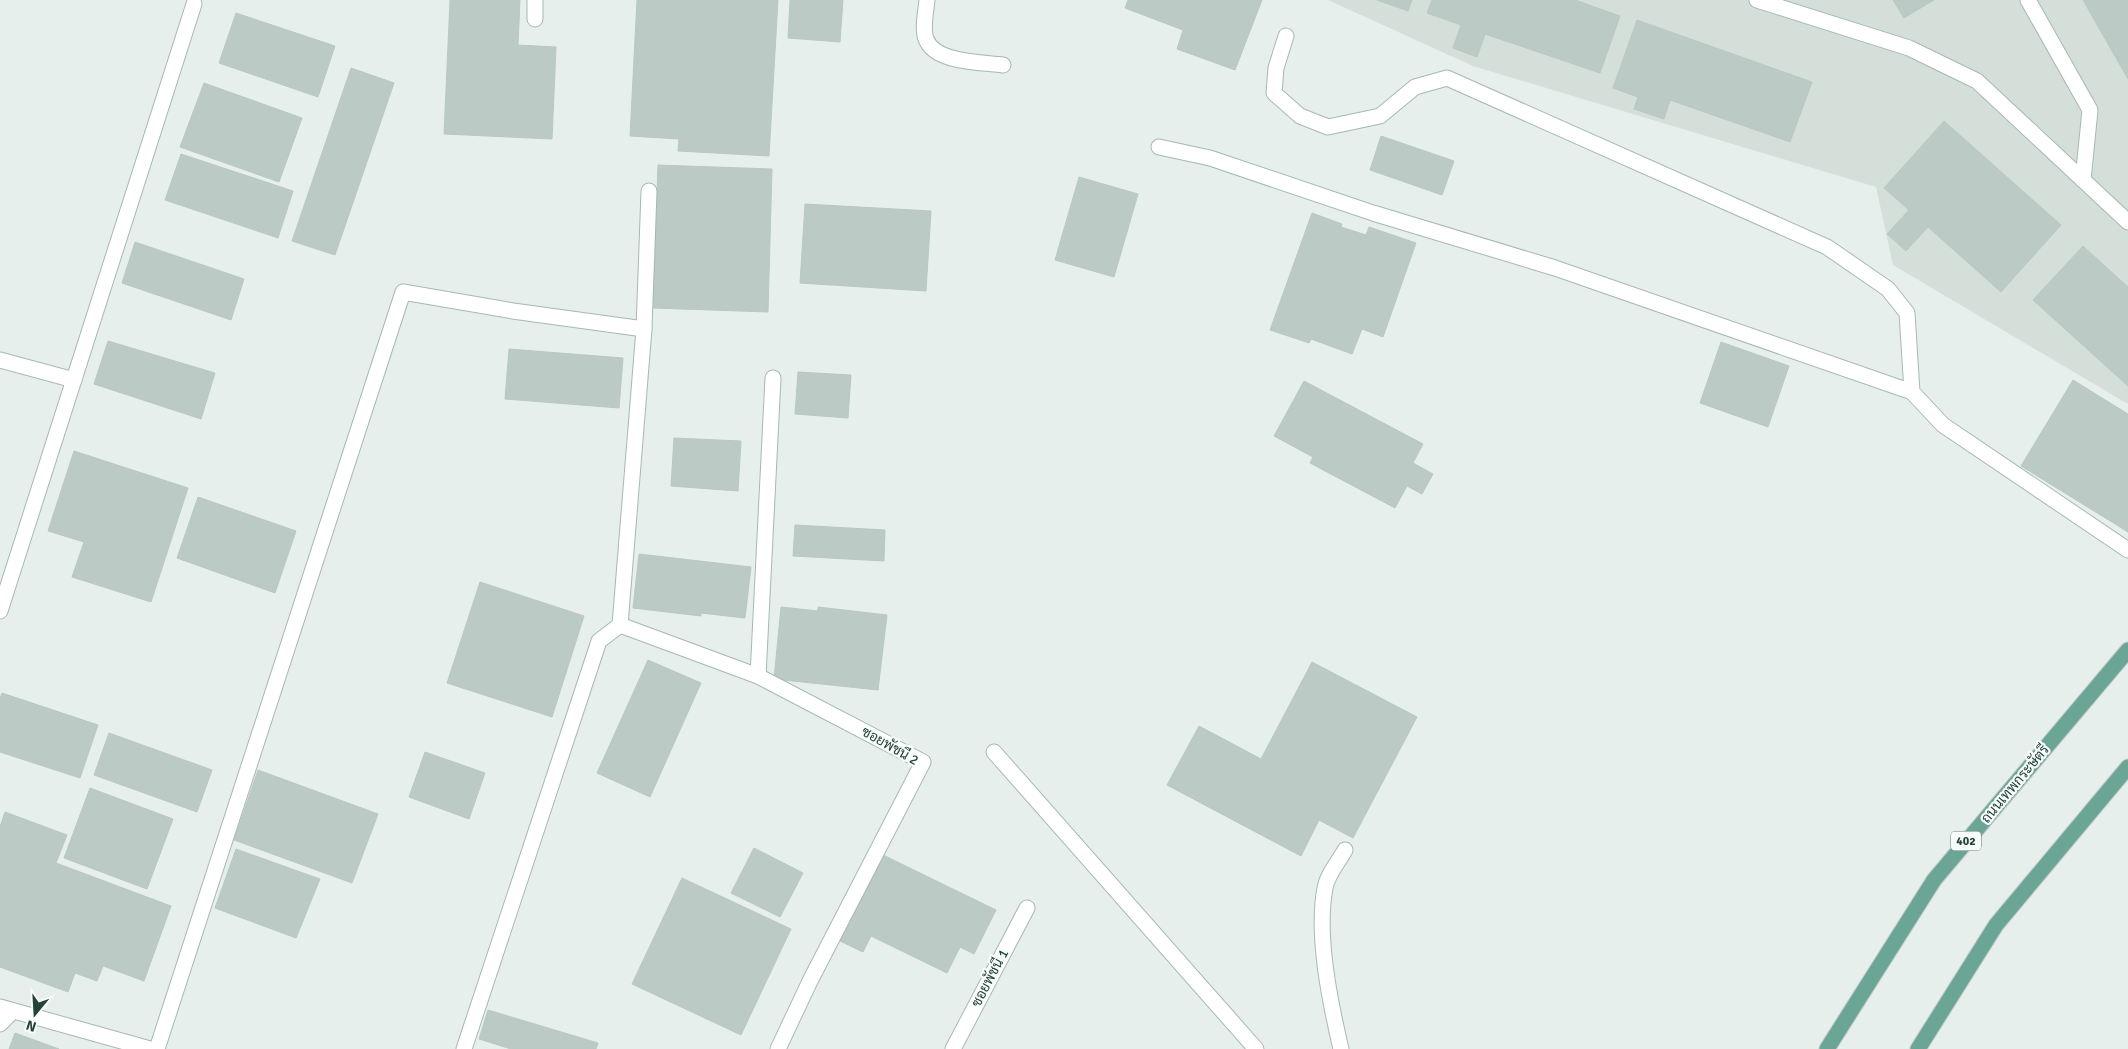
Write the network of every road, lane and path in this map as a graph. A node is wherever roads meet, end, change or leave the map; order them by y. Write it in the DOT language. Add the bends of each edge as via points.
graph roads {
  1 [pos="535,0"];
  2 [pos="927,0"];
  3 [pos="1757,0"];
  4 [pos="2028,0"];
  5 [pos="194,4"];
  6 [pos="535,19"];
  7 [pos="1286,36"];
  8 [pos="1003,65"];
  9 [pos="1159,147"];
  10 [pos="2082,180"];
  11 [pos="649,191"];
  12 [pos="2128,222"];
  13 [pos="644,329"];
  14 [pos="0,360"];
  15 [pos="773,378"];
  16 [pos="74,380"];
  17 [pos="1912,392"];
  18 [pos="2128,550"];
  19 [pos="0,611"];
  20 [pos="620,625"];
  21 [pos="2128,650"];
  22 [pos="758,676"];
  23 [pos="994,752"];
  24 [pos="2128,767"];
  25 [pos="1345,850"];
  26 [pos="1027,908"];
  27 [pos="6,1009"];
  28 [pos="0,1024"];
  29 [pos="150,1049"];
  30 [pos="157,1049"];
  31 [pos="464,1049"];
  32 [pos="778,1049"];
  33 [pos="953,1049"];
  34 [pos="1256,1049"];
  35 [pos="1341,1049"];
  36 [pos="1827,1049"];
  37 [pos="1918,1049"];
  1 -- 6 [label="street"];
  2 -- 8 [label="street" via="925,37 932,50 948,58"];
  3 -- 10 [label="street" via="1909,48 1977,81"];
  4 -- 10 [label="street" via="2090,110"];
  5 -- 16 [label="street"];
  7 -- 17 [label="street" via="1276,68 1274,93 1300,116 1328,126 1380,116 1415,87 1447,78 1827,247 1888,289 1907,314"];
  9 -- 17 [label="street" via="1210,158 1373,213 1555,268"];
  10 -- 12 [label="street"];
  11 -- 13 [label="street"];
  13 -- 20 [label="street"];
  13 -- 30 [label="street" via="403,292"];
  14 -- 16 [label="street"];
  15 -- 22 [label="street"];
  16 -- 19 [label="street"];
  17 -- 18 [label="street" via="1943,425"];
  20 -- 22 [label="street, ซอยพัชนี 2"];
  20 -- 31 [label="street" via="598,641"];
  21 -- 36 [label="main road, ถนนเทพกระษัตรี / 402" via="1934,880"];
  22 -- 32 [label="street, ซอยพัชนี 2" via="923,762"];
  23 -- 34 [label="street"];
  24 -- 37 [label="main road" via="1996,924"];
  25 -- 35 [label="street" via="1325,886 1323,926 1329,995"];
  26 -- 33 [label="street, ซอยพัชนี 1"];
  27 -- 28 [label="street"];
  27 -- 29 [label="street"];
}
